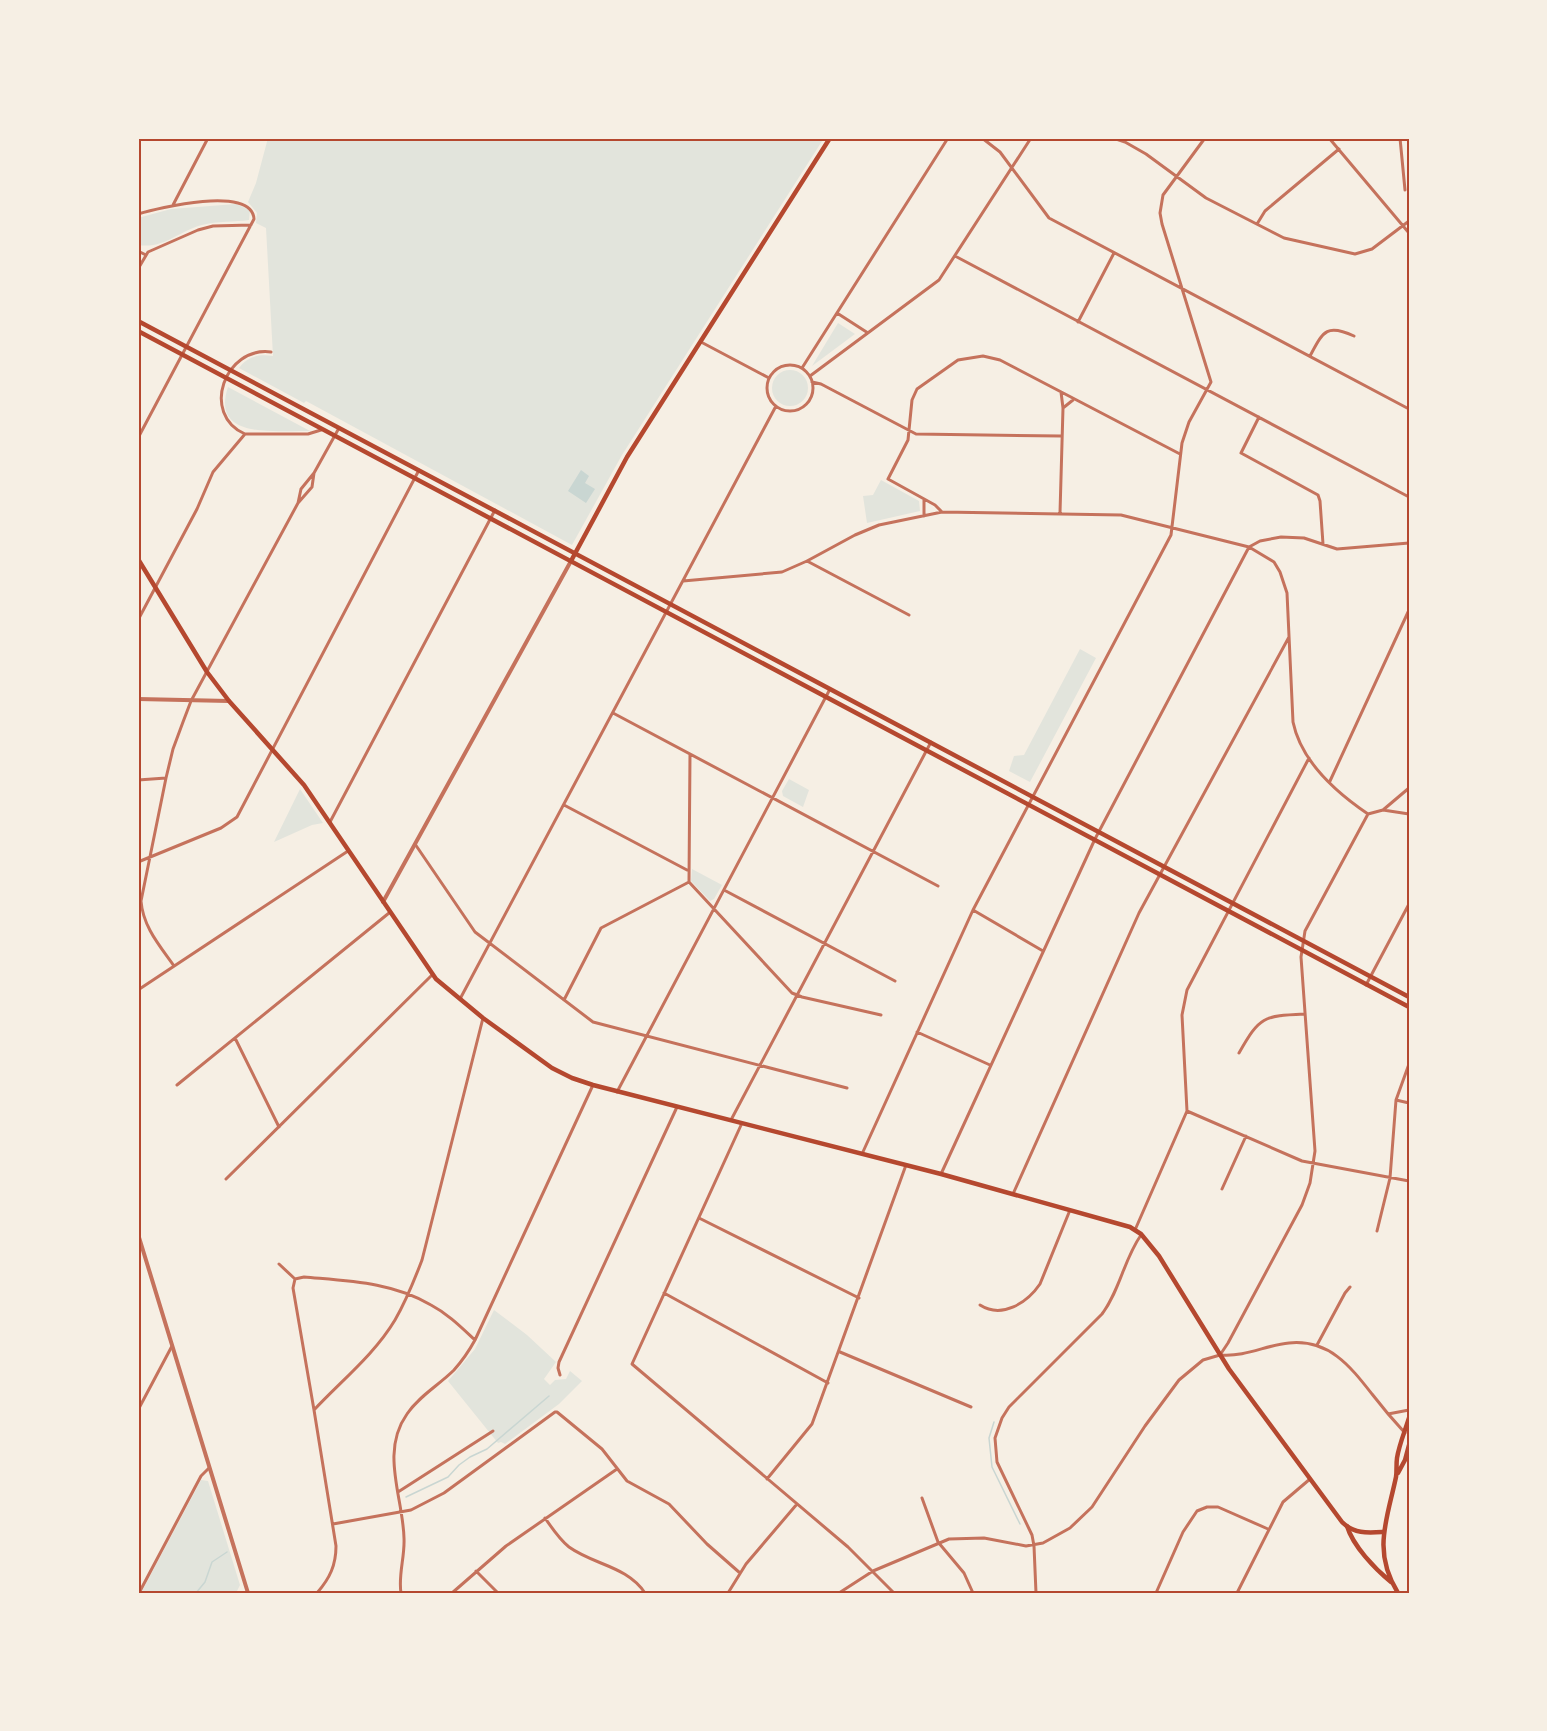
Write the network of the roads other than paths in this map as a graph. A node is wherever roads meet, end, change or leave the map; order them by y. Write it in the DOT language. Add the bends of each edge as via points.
graph roads {
  1 [pos="208,138"];
  2 [pos="830,138"];
  3 [pos="948,138"];
  4 [pos="982,138"];
  5 [pos="1031,138"];
  6 [pos="1113,138"];
  7 [pos="1205,138"];
  8 [pos="1329,138"];
  9 [pos="1400,138"];
  10 [pos="1339,149"];
  11 [pos="1012,167"];
  12 [pos="1176,176"];
  13 [pos="1405,190"];
  14 [pos="173,205"];
  15 [pos="138,214"];
  16 [pos="1409,221"];
  17 [pos="1257,224"];
  18 [pos="251,225"];
  19 [pos="1402,225"];
  20 [pos="1409,233"];
  21 [pos="138,251"];
  22 [pos="1114,252"];
  23 [pos="146,255"];
  24 [pos="955,256"];
  25 [pos="138,269"];
  26 [pos="1182,289"];
  27 [pos="837,314"];
  28 [pos="138,321"];
  29 [pos="1078,321"];
  30 [pos="138,331"];
  31 [pos="868,333"];
  32 [pos="1354,336"];
  33 [pos="700,341"];
  34 [pos="184,351"];
  35 [pos="271,352"];
  36 [pos="1310,356"];
  37 [pos="802,368"];
  38 [pos="229,375"];
  39 [pos="810,376"];
  40 [pos="770,378"];
  41 [pos="812,382"];
  42 [pos="1206,389"];
  43 [pos="1061,392"];
  44 [pos="1073,399"];
  45 [pos="776,406"];
  46 [pos="1063,408"];
  47 [pos="1409,409"];
  48 [pos="1259,417"];
  49 [pos="339,428"];
  50 [pos="322,429"];
  51 [pos="909,431"];
  52 [pos="245,434"];
  53 [pos="335,435"];
  54 [pos="1061,436"];
  55 [pos="138,438"];
  56 [pos="1180,454"];
  57 [pos="419,470"];
  58 [pos="314,473"];
  59 [pos="415,478"];
  60 [pos="1409,497"];
  61 [pos="924,500"];
  62 [pos="298,503"];
  63 [pos="495,510"];
  64 [pos="942,512"];
  65 [pos="1060,514"];
  66 [pos="924,516"];
  67 [pos="491,518"];
  68 [pos="1172,527"];
  69 [pos="1409,543"];
  70 [pos="1323,545"];
  71 [pos="1249,547"];
  72 [pos="575,553"];
  73 [pos="138,559"];
  74 [pos="571,561"];
  75 [pos="807,561"];
  76 [pos="683,581"];
  77 [pos="155,587"];
  78 [pos="671,604"];
  79 [pos="1409,610"];
  80 [pos="667,612"];
  81 [pos="909,615"];
  82 [pos="138,620"];
  83 [pos="1289,637"];
  84 [pos="207,672"];
  85 [pos="830,689"];
  86 [pos="826,697"];
  87 [pos="138,699"];
  88 [pos="191,701"];
  89 [pos="230,701"];
  90 [pos="613,713"];
  91 [pos="930,742"];
  92 [pos="273,749"];
  93 [pos="927,750"];
  94 [pos="690,753"];
  95 [pos="1309,758"];
  96 [pos="166,778"];
  97 [pos="138,780"];
  98 [pos="1330,781"];
  99 [pos="1409,788"];
  100 [pos="1033,796"];
  101 [pos="773,797"];
  102 [pos="1028,804"];
  103 [pos="564,805"];
  104 [pos="1383,810"];
  105 [pos="1368,814"];
  106 [pos="1409,814"];
  107 [pos="329,822"];
  108 [pos="1099,831"];
  109 [pos="1095,839"];
  110 [pos="415,844"];
  111 [pos="348,851"];
  112 [pos="874,851"];
  113 [pos="150,857"];
  114 [pos="138,862"];
  115 [pos="1164,866"];
  116 [pos="688,870"];
  117 [pos="1160,874"];
  118 [pos="689,882"];
  119 [pos="938,886"];
  120 [pos="724,890"];
  121 [pos="1232,902"];
  122 [pos="383,903"];
  123 [pos="1409,904"];
  124 [pos="714,909"];
  125 [pos="973,910"];
  126 [pos="1228,910"];
  127 [pos="389,913"];
  128 [pos="1304,940"];
  129 [pos="490,944"];
  130 [pos="825,944"];
  131 [pos="1302,950"];
  132 [pos="1043,951"];
  133 [pos="174,966"];
  134 [pos="432,975"];
  135 [pos="1371,976"];
  136 [pos="895,981"];
  137 [pos="1366,984"];
  138 [pos="138,990"];
  139 [pos="797,995"];
  140 [pos="1409,997"];
  141 [pos="460,1000"];
  142 [pos="564,1000"];
  143 [pos="1409,1007"];
  144 [pos="1305,1014"];
  145 [pos="881,1015"];
  146 [pos="483,1018"];
  147 [pos="917,1032"];
  148 [pos="647,1036"];
  149 [pos="235,1038"];
  150 [pos="1239,1053"];
  151 [pos="1409,1064"];
  152 [pos="760,1065"];
  153 [pos="990,1065"];
  154 [pos="177,1085"];
  155 [pos="593,1085"];
  156 [pos="847,1088"];
  157 [pos="617,1092"];
  158 [pos="1396,1101"];
  159 [pos="1409,1103"];
  160 [pos="677,1107"];
  161 [pos="1186,1111"];
  162 [pos="731,1120"];
  163 [pos="742,1123"];
  164 [pos="279,1126"];
  165 [pos="1245,1136"];
  166 [pos="862,1154"];
  167 [pos="1314,1163"];
  168 [pos="906,1165"];
  169 [pos="941,1174"];
  170 [pos="1390,1178"];
  171 [pos="226,1179"];
  172 [pos="1409,1181"];
  173 [pos="1222,1189"];
  174 [pos="1012,1194"];
  175 [pos="1070,1209"];
  176 [pos="699,1218"];
  177 [pos="1135,1230"];
  178 [pos="1377,1231"];
  179 [pos="138,1234"];
  180 [pos="1141,1234"];
  181 [pos="145,1258"];
  182 [pos="138,1260"];
  183 [pos="279,1264"];
  184 [pos="295,1279"];
  185 [pos="1350,1287"];
  186 [pos="664,1293"];
  187 [pos="408,1294"];
  188 [pos="859,1298"];
  189 [pos="980,1305"];
  190 [pos="475,1340"];
  191 [pos="1317,1345"];
  192 [pos="172,1346"];
  193 [pos="840,1352"];
  194 [pos="1220,1355"];
  195 [pos="560,1375"];
  196 [pos="828,1383"];
  197 [pos="971,1407"];
  198 [pos="138,1410"];
  199 [pos="314,1410"];
  200 [pos="1409,1410"];
  201 [pos="1388,1414"];
  202 [pos="1409,1418"];
  203 [pos="494,1431"];
  204 [pos="1405,1433"];
  205 [pos="1409,1445"];
  206 [pos="209,1468"];
  207 [pos="617,1469"];
  208 [pos="1396,1475"];
  209 [pos="767,1479"];
  210 [pos="1311,1479"];
  211 [pos="398,1492"];
  212 [pos="922,1498"];
  213 [pos="797,1504"];
  214 [pos="400,1512"];
  215 [pos="545,1518"];
  216 [pos="333,1524"];
  217 [pos="1347,1527"];
  218 [pos="1268,1529"];
  219 [pos="1383,1532"];
  220 [pos="938,1542"];
  221 [pos="1034,1546"];
  222 [pos="476,1570"];
  223 [pos="873,1571"];
  224 [pos="740,1573"];
  225 [pos="1392,1582"];
  226 [pos="247,1591"];
  227 [pos="139,1593"];
  228 [pos="243,1593"];
  229 [pos="317,1593"];
  230 [pos="401,1593"];
  231 [pos="452,1593"];
  232 [pos="498,1593"];
  233 [pos="645,1593"];
  234 [pos="728,1593"];
  235 [pos="839,1593"];
  236 [pos="894,1593"];
  237 [pos="973,1593"];
  238 [pos="1036,1593"];
  239 [pos="1156,1593"];
  240 [pos="1237,1593"];
  241 [pos="1398,1593"];
  1 -- 14 [label="street"];
  2 -- 33 [label="main road"];
  3 -- 27 [label="street"];
  4 -- 11 [label="street"];
  5 -- 11 [label="street"];
  6 -- 12 [label="street" via="1146,154"];
  7 -- 12 [label="street"];
  8 -- 10 [label="street"];
  9 -- 13 [label="street"];
  10 -- 17 [label="street" via="1265,211"];
  10 -- 19 [label="street"];
  11 -- 22 [label="street" via="1047,216"];
  11 -- 24 [label="street"];
  12 -- 17 [label="street" via="1206,198"];
  12 -- 26 [label="street" via="1163,195 1160,213"];
  14 -- 15 [label="street"];
  14 -- 18 [label="street" via="244,204 254,214"];
  16 -- 19 [label="street"];
  17 -- 19 [label="street" via="1284,238 1355,254 1372,249"];
  18 -- 23 [label="street" via="205,227"];
  18 -- 34 [label="street"];
  19 -- 20 [label="street"];
  21 -- 23 [label="street"];
  22 -- 26 [label="street"];
  22 -- 29 [label="street"];
  23 -- 25 [label="street"];
  24 -- 29 [label="street"];
  24 -- 31 [label="street" via="939,280"];
  26 -- 36 [label="street"];
  26 -- 42 [label="street" via="1211,382"];
  27 -- 31 [label="street"];
  27 -- 37 [label="street"];
  28 -- 34 [label="main road"];
  29 -- 42 [label="street"];
  30 -- 34 [label="main road"];
  31 -- 39 [label="street"];
  32 -- 36 [label="street" via="1329,330"];
  33 -- 40 [label="street"];
  33 -- 72 [label="main road" via="627,458"];
  34 -- 38 [label="main road"];
  34 -- 38 [label="main road"];
  34 -- 55 [label="street"];
  35 -- 38 [label="street" via="249,353"];
  36 -- 47 [label="street"];
  37 -- 39 [label="street"];
  37 -- 40 [label="street" via="780,367"];
  38 -- 49 [label="main road"];
  38 -- 50 [label="main road"];
  38 -- 52 [label="street" via="221,391 222,408 232,426"];
  39 -- 41 [label="street"];
  40 -- 45 [label="street" via="768,393"];
  41 -- 45 [label="street" via="811,396 802,407 789,411"];
  41 -- 51 [label="street"];
  42 -- 48 [label="street"];
  42 -- 56 [label="street" via="1189,422"];
  43 -- 44 [label="street"];
  43 -- 46 [label="street"];
  43 -- 51 [label="street" via="1000,360 966,358 915,392"];
  44 -- 46 [label="street"];
  44 -- 56 [label="street"];
  45 -- 76 [label="street"];
  46 -- 54 [label="street"];
  48 -- 60 [label="street"];
  48 -- 70 [label="street" via="1240,453 1318,495"];
  49 -- 53 [label="street"];
  49 -- 57 [label="main road"];
  50 -- 52 [label="street" via="313,434"];
  50 -- 53 [label="main road"];
  51 -- 54 [label="street"];
  51 -- 61 [label="street" via="888,479"];
  52 -- 77 [label="street" via="213,472"];
  53 -- 58 [label="street"];
  53 -- 59 [label="main road"];
  54 -- 65 [label="street"];
  56 -- 68 [label="street"];
  57 -- 59 [label="street"];
  57 -- 63 [label="main road"];
  58 -- 62 [label="street" via="301,489"];
  58 -- 62 [label="street" via="312,487"];
  59 -- 67 [label="main road"];
  59 -- 92 [label="street"];
  61 -- 64 [label="street"];
  61 -- 66 [label="street"];
  62 -- 84 [label="street"];
  63 -- 67 [label="street"];
  63 -- 72 [label="main road"];
  64 -- 65 [label="street"];
  64 -- 66 [label="street"];
  65 -- 68 [label="street" via="1121,515"];
  66 -- 75 [label="street" via="879,525"];
  67 -- 74 [label="main road"];
  67 -- 107 [label="street"];
  68 -- 71 [label="street"];
  68 -- 100 [label="street"];
  69 -- 70 [label="street" via="1337,549"];
  70 -- 71 [label="street" via="1304,538 1281,537"];
  71 -- 83 [label="street" via="1268,557 1280,572 1287,594"];
  71 -- 108 [label="street"];
  72 -- 74 [label="main road"];
  72 -- 78 [label="main road"];
  73 -- 77 [label="main road"];
  74 -- 80 [label="main road"];
  74 -- 110 [label="street"];
  75 -- 76 [label="street" via="776,573"];
  75 -- 81 [label="street"];
  76 -- 78 [label="street"];
  77 -- 82 [label="street"];
  77 -- 84 [label="main road"];
  78 -- 80 [label="street"];
  78 -- 85 [label="main road"];
  79 -- 98 [label="street"];
  80 -- 86 [label="main road"];
  80 -- 90 [label="street"];
  83 -- 95 [label="street" via="1293,722"];
  83 -- 115 [label="street"];
  84 -- 88 [label="street"];
  84 -- 89 [label="main road"];
  85 -- 86 [label="street"];
  85 -- 91 [label="main road"];
  86 -- 93 [label="main road"];
  86 -- 101 [label="street"];
  87 -- 88 [label="street"];
  88 -- 89 [label="street"];
  88 -- 96 [label="street"];
  89 -- 92 [label="main road"];
  90 -- 94 [label="street"];
  90 -- 103 [label="street"];
  91 -- 93 [label="street"];
  91 -- 100 [label="main road"];
  92 -- 107 [label="main road"];
  92 -- 113 [label="street" via="241,812 231,823"];
  93 -- 102 [label="main road"];
  93 -- 112 [label="street"];
  94 -- 101 [label="street"];
  94 -- 116 [label="street"];
  95 -- 98 [label="street"];
  95 -- 121 [label="street"];
  96 -- 97 [label="street"];
  96 -- 113 [label="street"];
  98 -- 105 [label="street"];
  99 -- 104 [label="street"];
  100 -- 102 [label="street"];
  100 -- 108 [label="main road"];
  101 -- 112 [label="street"];
  101 -- 120 [label="street"];
  102 -- 109 [label="main road"];
  102 -- 125 [label="street"];
  103 -- 116 [label="street"];
  103 -- 129 [label="street"];
  104 -- 105 [label="street"];
  104 -- 106 [label="street"];
  105 -- 128 [label="street" via="1305,931"];
  107 -- 111 [label="main road"];
  108 -- 109 [label="street"];
  108 -- 115 [label="main road"];
  109 -- 117 [label="main road"];
  109 -- 132 [label="street"];
  110 -- 122 [label="street"];
  110 -- 129 [label="street" via="470,927"];
  111 -- 122 [label="main road"];
  111 -- 133 [label="street"];
  112 -- 119 [label="street"];
  112 -- 130 [label="street"];
  113 -- 114 [label="street"];
  113 -- 133 [label="street" via="142,915"];
  115 -- 117 [label="street"];
  115 -- 121 [label="main road"];
  116 -- 118 [label="street"];
  117 -- 126 [label="main road"];
  117 -- 174 [label="street"];
  118 -- 124 [label="street"];
  118 -- 142 [label="street" via="601,928"];
  120 -- 124 [label="street"];
  120 -- 130 [label="street"];
  121 -- 126 [label="street"];
  121 -- 128 [label="main road"];
  122 -- 127 [label="main road"];
  123 -- 135 [label="street"];
  124 -- 139 [label="street"];
  124 -- 148 [label="street"];
  125 -- 132 [label="street"];
  125 -- 147 [label="street"];
  126 -- 131 [label="main road"];
  126 -- 161 [label="street" via="1192,979 1184,1003"];
  127 -- 134 [label="main road"];
  127 -- 149 [label="street"];
  128 -- 131 [label="street"];
  128 -- 135 [label="main road"];
  129 -- 141 [label="street"];
  129 -- 142 [label="street"];
  130 -- 136 [label="street"];
  130 -- 139 [label="street"];
  131 -- 137 [label="main road"];
  131 -- 144 [label="street"];
  132 -- 153 [label="street"];
  133 -- 138 [label="street"];
  134 -- 141 [label="main road"];
  134 -- 164 [label="street"];
  135 -- 137 [label="street"];
  135 -- 140 [label="main road"];
  137 -- 143 [label="main road"];
  139 -- 145 [label="street"];
  139 -- 152 [label="street"];
  141 -- 146 [label="main road"];
  142 -- 148 [label="street" via="593,1022"];
  144 -- 150 [label="street" via="1276,1015 1262,1020"];
  144 -- 167 [label="street"];
  146 -- 155 [label="main road" via="552,1068"];
  146 -- 187 [label="street" via="422,1260"];
  147 -- 153 [label="street"];
  147 -- 166 [label="street"];
  148 -- 152 [label="street"];
  148 -- 157 [label="street"];
  149 -- 154 [label="street"];
  149 -- 164 [label="street"];
  151 -- 158 [label="street"];
  152 -- 156 [label="street"];
  152 -- 162 [label="street"];
  153 -- 169 [label="street"];
  155 -- 157 [label="main road"];
  155 -- 190 [label="street"];
  157 -- 160 [label="main road"];
  158 -- 159 [label="street"];
  158 -- 170 [label="street"];
  160 -- 162 [label="main road"];
  160 -- 195 [label="street" via="560,1362"];
  161 -- 165 [label="street"];
  161 -- 177 [label="street"];
  162 -- 163 [label="main road"];
  163 -- 166 [label="main road"];
  163 -- 176 [label="street"];
  164 -- 171 [label="street"];
  165 -- 167 [label="street"];
  165 -- 173 [label="street"];
  166 -- 168 [label="main road"];
  167 -- 170 [label="street"];
  167 -- 194 [label="street" via="1302,1205"];
  168 -- 169 [label="main road"];
  168 -- 188 [label="street"];
  169 -- 174 [label="main road"];
  170 -- 172 [label="street"];
  170 -- 178 [label="street"];
  174 -- 175 [label="main road"];
  175 -- 177 [label="main road"];
  175 -- 189 [label="street" via="1033,1294 1005,1309"];
  176 -- 186 [label="street"];
  176 -- 188 [label="street"];
  177 -- 180 [label="main road"];
  179 -- 181 [label="street"];
  180 -- 194 [label="main road" via="1159,1256"];
  180 -- 221 [label="street" via="1102,1314 1009,1407 996,1429 997,1462"];
  181 -- 182 [label="street"];
  181 -- 192 [label="street"];
  183 -- 184 [label="street"];
  184 -- 187 [label="street" via="371,1284"];
  184 -- 199 [label="street" via="293,1288"];
  185 -- 191 [label="street"];
  186 -- 196 [label="street"];
  186 -- 209 [label="street" via="632,1364"];
  187 -- 190 [label="street" via="445,1314"];
  187 -- 199 [label="street" via="374,1349"];
  188 -- 193 [label="street"];
  190 -- 211 [label="street" via="453,1371 403,1420 393,1453"];
  191 -- 194 [label="street" via="1291,1343 1237,1357"];
  191 -- 201 [label="street" via="1349,1366"];
  192 -- 198 [label="street"];
  192 -- 206 [label="street"];
  193 -- 196 [label="street"];
  193 -- 197 [label="street"];
  194 -- 210 [label="main road"];
  194 -- 221 [label="street" via="1203,1360 1179,1380 1082,1518 1058,1536"];
  196 -- 209 [label="street" via="812,1424"];
  199 -- 216 [label="street"];
  200 -- 201 [label="street"];
  201 -- 204 [label="street"];
  202 -- 204 [label="main road"];
  203 -- 211 [label="street"];
  204 -- 208 [label="main road"];
  205 -- 208 [label="main road"];
  206 -- 226 [label="street"];
  206 -- 227 [label="street" via="201,1476"];
  207 -- 214 [label="street" via="593,1441 555,1412 444,1493"];
  207 -- 215 [label="street"];
  207 -- 224 [label="street" via="627,1481 674,1508 701,1539"];
  208 -- 219 [label="main road"];
  209 -- 213 [label="street"];
  210 -- 217 [label="main road"];
  210 -- 218 [label="street" via="1283,1502"];
  211 -- 214 [label="street"];
  212 -- 220 [label="street"];
  213 -- 223 [label="street"];
  213 -- 224 [label="street"];
  214 -- 216 [label="street"];
  214 -- 230 [label="street" via="405,1541"];
  215 -- 222 [label="street"];
  215 -- 233 [label="street" via="568,1546 618,1569"];
  216 -- 229 [label="street" via="334,1566"];
  217 -- 219 [label="main road" via="1358,1532"];
  217 -- 225 [label="main road" via="1373,1567"];
  218 -- 239 [label="street" via="1218,1508 1197,1511 1183,1532"];
  218 -- 240 [label="street"];
  219 -- 225 [label="main road" via="1385,1561"];
  220 -- 221 [label="street" via="973,1537"];
  220 -- 223 [label="street"];
  220 -- 237 [label="street" via="964,1573"];
  221 -- 238 [label="street"];
  222 -- 231 [label="street"];
  222 -- 232 [label="street"];
  223 -- 235 [label="street"];
  223 -- 236 [label="street"];
  224 -- 234 [label="street"];
  225 -- 241 [label="main road"];
  226 -- 228 [label="street"];
}
